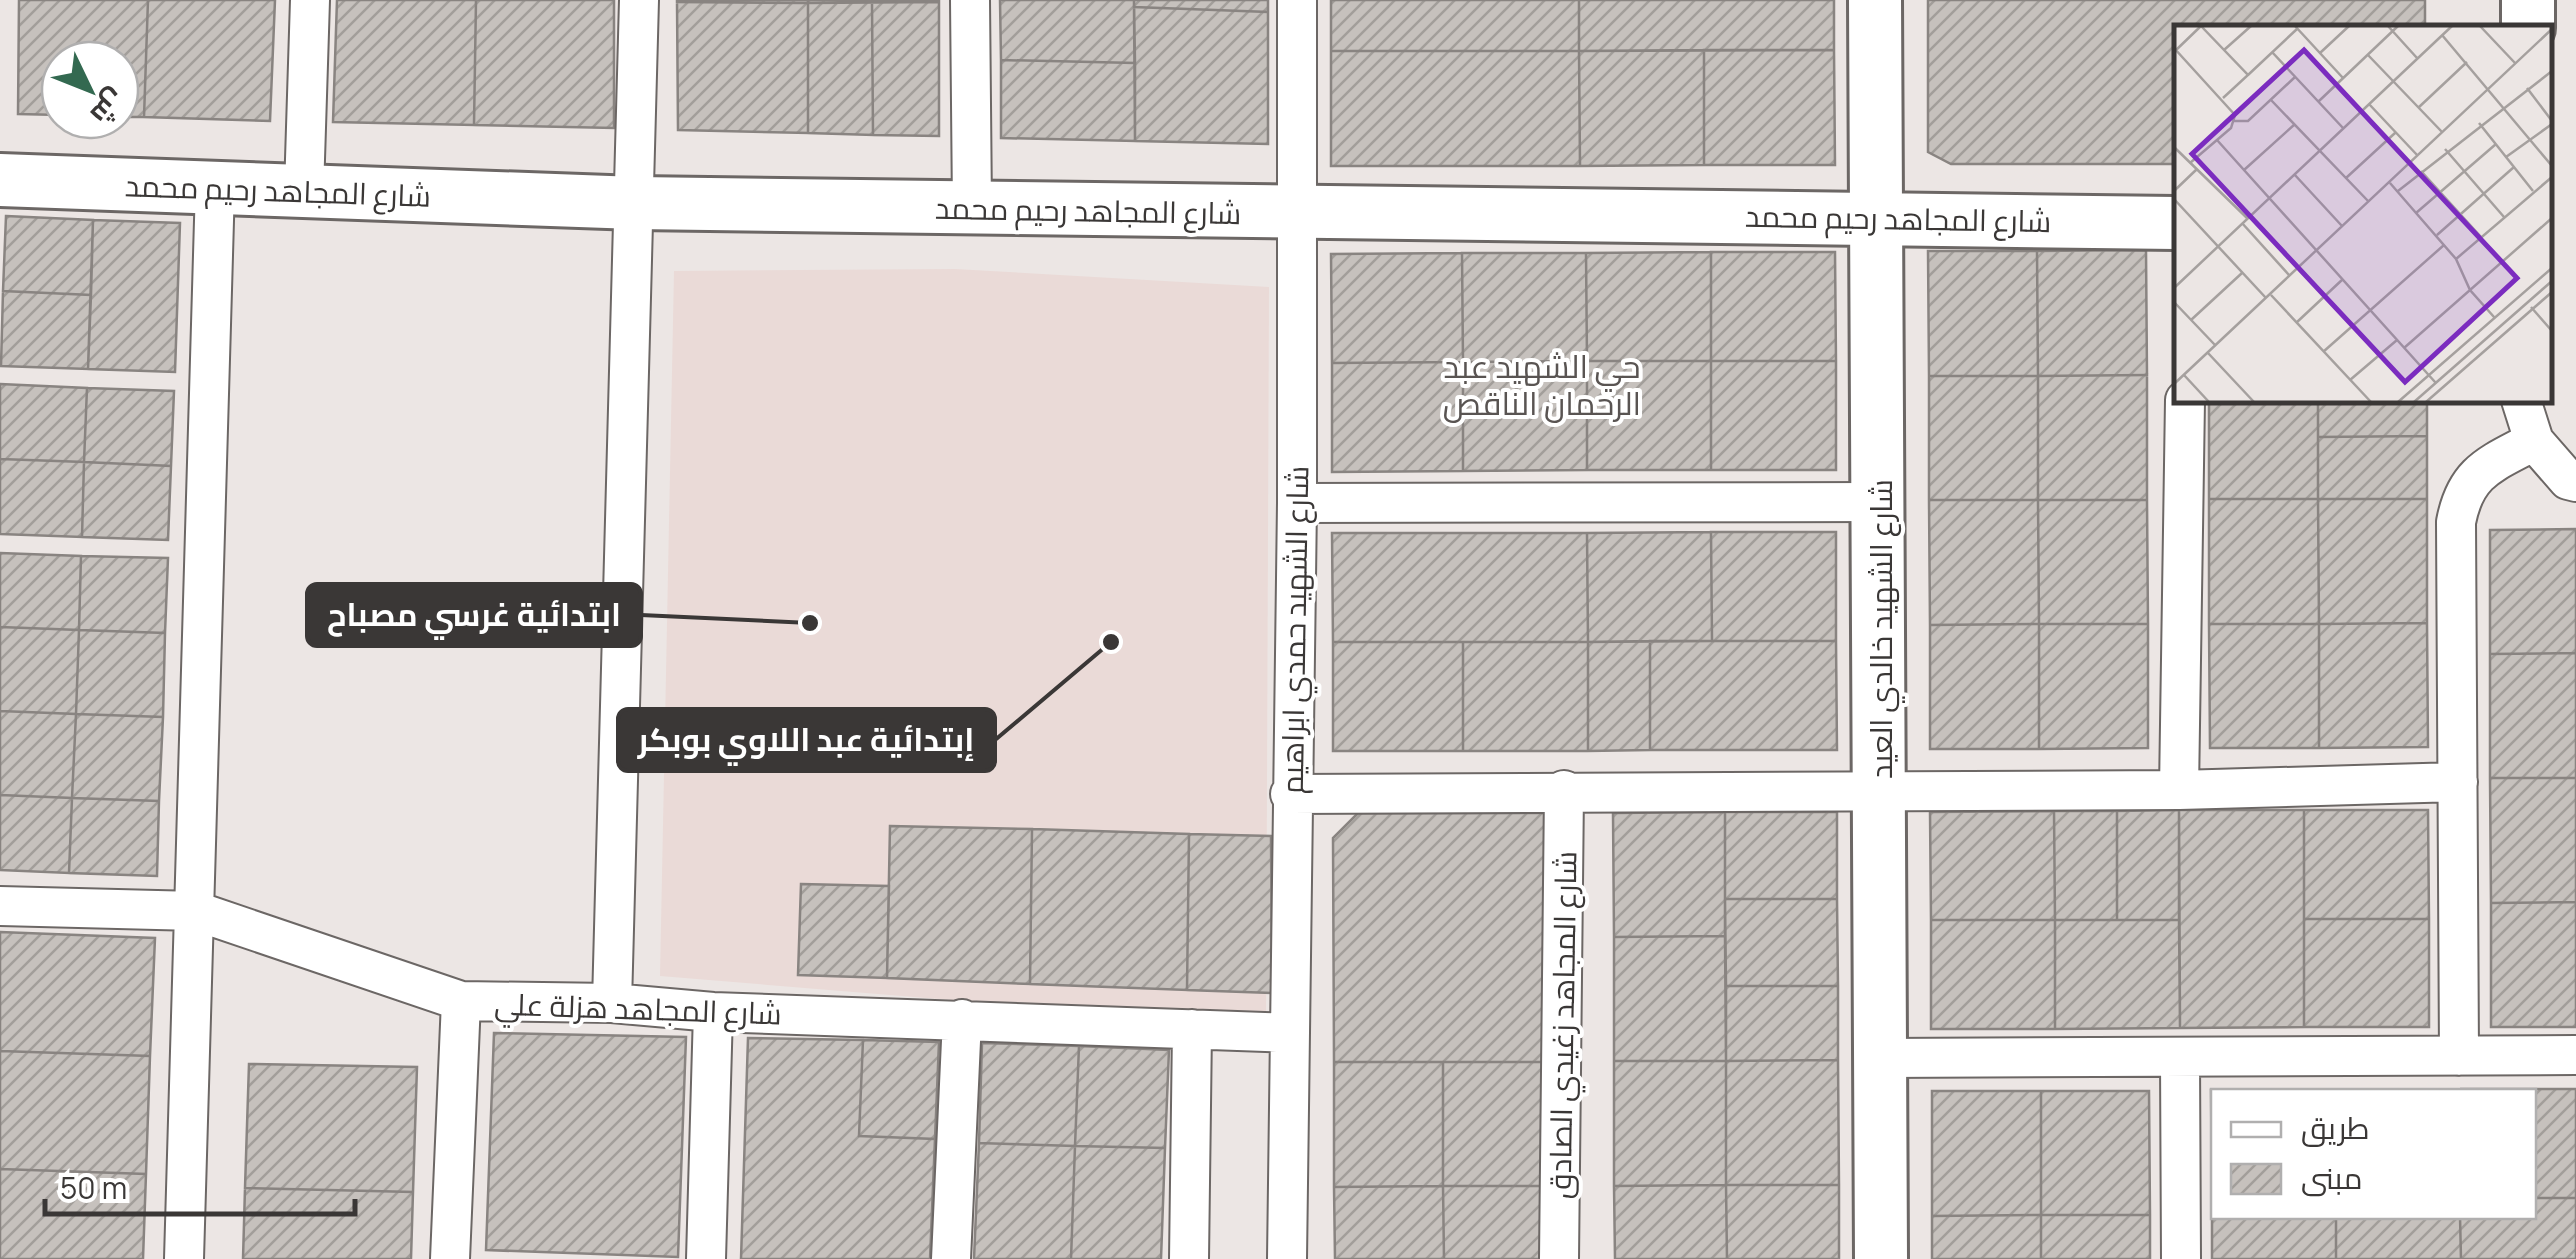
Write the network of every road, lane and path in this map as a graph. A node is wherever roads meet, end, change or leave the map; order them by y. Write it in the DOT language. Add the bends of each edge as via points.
graph roads {
  1 [pos="310,0"];
  2 [pos="639,0"];
  3 [pos="970,0"];
  4 [pos="1297,0"];
  5 [pos="1875,0"];
  6 [pos="0,180"];
  7 [pos="215,186"];
  8 [pos="304,191"];
  9 [pos="636,203"];
  10 [pos="972,206"];
  11 [pos="1296,215"];
  12 [pos="1877,216"];
  13 [pos="2174,224"];
  14 [pos="2185,402"];
  15 [pos="2521,402"];
  16 [pos="2534,441"];
  17 [pos="2576,482"];
  18 [pos="1880,502"];
  19 [pos="1297,504"];
  20 [pos="2458,782"];
  21 [pos="1564,790"];
  22 [pos="1881,790"];
  23 [pos="2179,790"];
  24 [pos="1290,794"];
  25 [pos="0,906"];
  26 [pos="196,911"];
  27 [pos="461,1002"];
  28 [pos="612,1003"];
  29 [pos="712,1012"];
  30 [pos="962,1019"];
  31 [pos="1192,1029"];
  32 [pos="1290,1032"];
  33 [pos="2576,1055"];
  34 [pos="2460,1056"];
  35 [pos="1883,1058"];
  36 [pos="2180,1060"];
  37 [pos="184,1259"];
  38 [pos="450,1259"];
  39 [pos="706,1259"];
  40 [pos="951,1259"];
  41 [pos="1189,1259"];
  42 [pos="1288,1259"];
  43 [pos="1560,1259"];
  44 [pos="1881,1259"];
  45 [pos="2182,1259"];
  1 -- 8 [label="street"];
  2 -- 9 [label="street"];
  3 -- 10 [label="street"];
  4 -- 11 [label="street, شارع الشهيد حمدي ابراهيم"];
  5 -- 12 [label="street, شارع الشهيد خالدي العيد"];
  6 -- 7 [label="street, شارع المجاهد رحيم محمد"];
  7 -- 8 [label="street, شارع المجاهد رحيم محمد"];
  7 -- 26 [label="street"];
  8 -- 9 [label="street, شارع المجاهد رحيم محمد"];
  9 -- 10 [label="street, شارع المجاهد رحيم محمد"];
  9 -- 28 [label="street"];
  10 -- 11 [label="street, شارع المجاهد رحيم محمد"];
  11 -- 12 [label="street, شارع المجاهد رحيم محمد"];
  11 -- 19 [label="street, شارع الشهيد حمدي ابراهيم"];
  12 -- 13 [label="street, شارع المجاهد رحيم محمد"];
  12 -- 18 [label="street, شارع الشهيد خالدي العيد"];
  14 -- 23 [label="street"];
  15 -- 16 [label="street"];
  16 -- 17 [label="street"];
  16 -- 20 [label="street" via="2477,472 2461,500"];
  18 -- 19 [label="street"];
  18 -- 22 [label="street, شارع الشهيد خالدي العيد"];
  19 -- 24 [label="street, شارع الشهيد حمدي ابراهيم"];
  20 -- 23 [label="street"];
  20 -- 34 [label="street"];
  21 -- 22 [label="street"];
  21 -- 24 [label="street"];
  21 -- 43 [label="street, شارع المجاهد زغيدي الصادق"];
  22 -- 23 [label="street"];
  22 -- 35 [label="street, شارع الشهيد خالدي العيد"];
  24 -- 32 [label="street, شارع الشهيد حمدي ابراهيم"];
  25 -- 26 [label="street, شارع المجاهد هزلة علي"];
  26 -- 27 [label="street, شارع المجاهد هزلة علي"];
  26 -- 37 [label="street"];
  27 -- 28 [label="street, شارع المجاهد هزلة علي"];
  27 -- 38 [label="street"];
  28 -- 29 [label="street, شارع المجاهد هزلة علي"];
  29 -- 30 [label="street, شارع المجاهد هزلة علي"];
  29 -- 39 [label="street"];
  30 -- 31 [label="street, شارع المجاهد هزلة علي"];
  30 -- 40 [label="street"];
  31 -- 32 [label="street, شارع المجاهد هزلة علي"];
  31 -- 41 [label="street"];
  32 -- 42 [label="street, شارع الشهيد حمدي ابراهيم"];
  33 -- 34 [label="street"];
  34 -- 36 [label="street"];
  35 -- 36 [label="street"];
  35 -- 44 [label="street, شارع الشهيد خالدي العيد"];
  36 -- 45 [label="street"];
}
